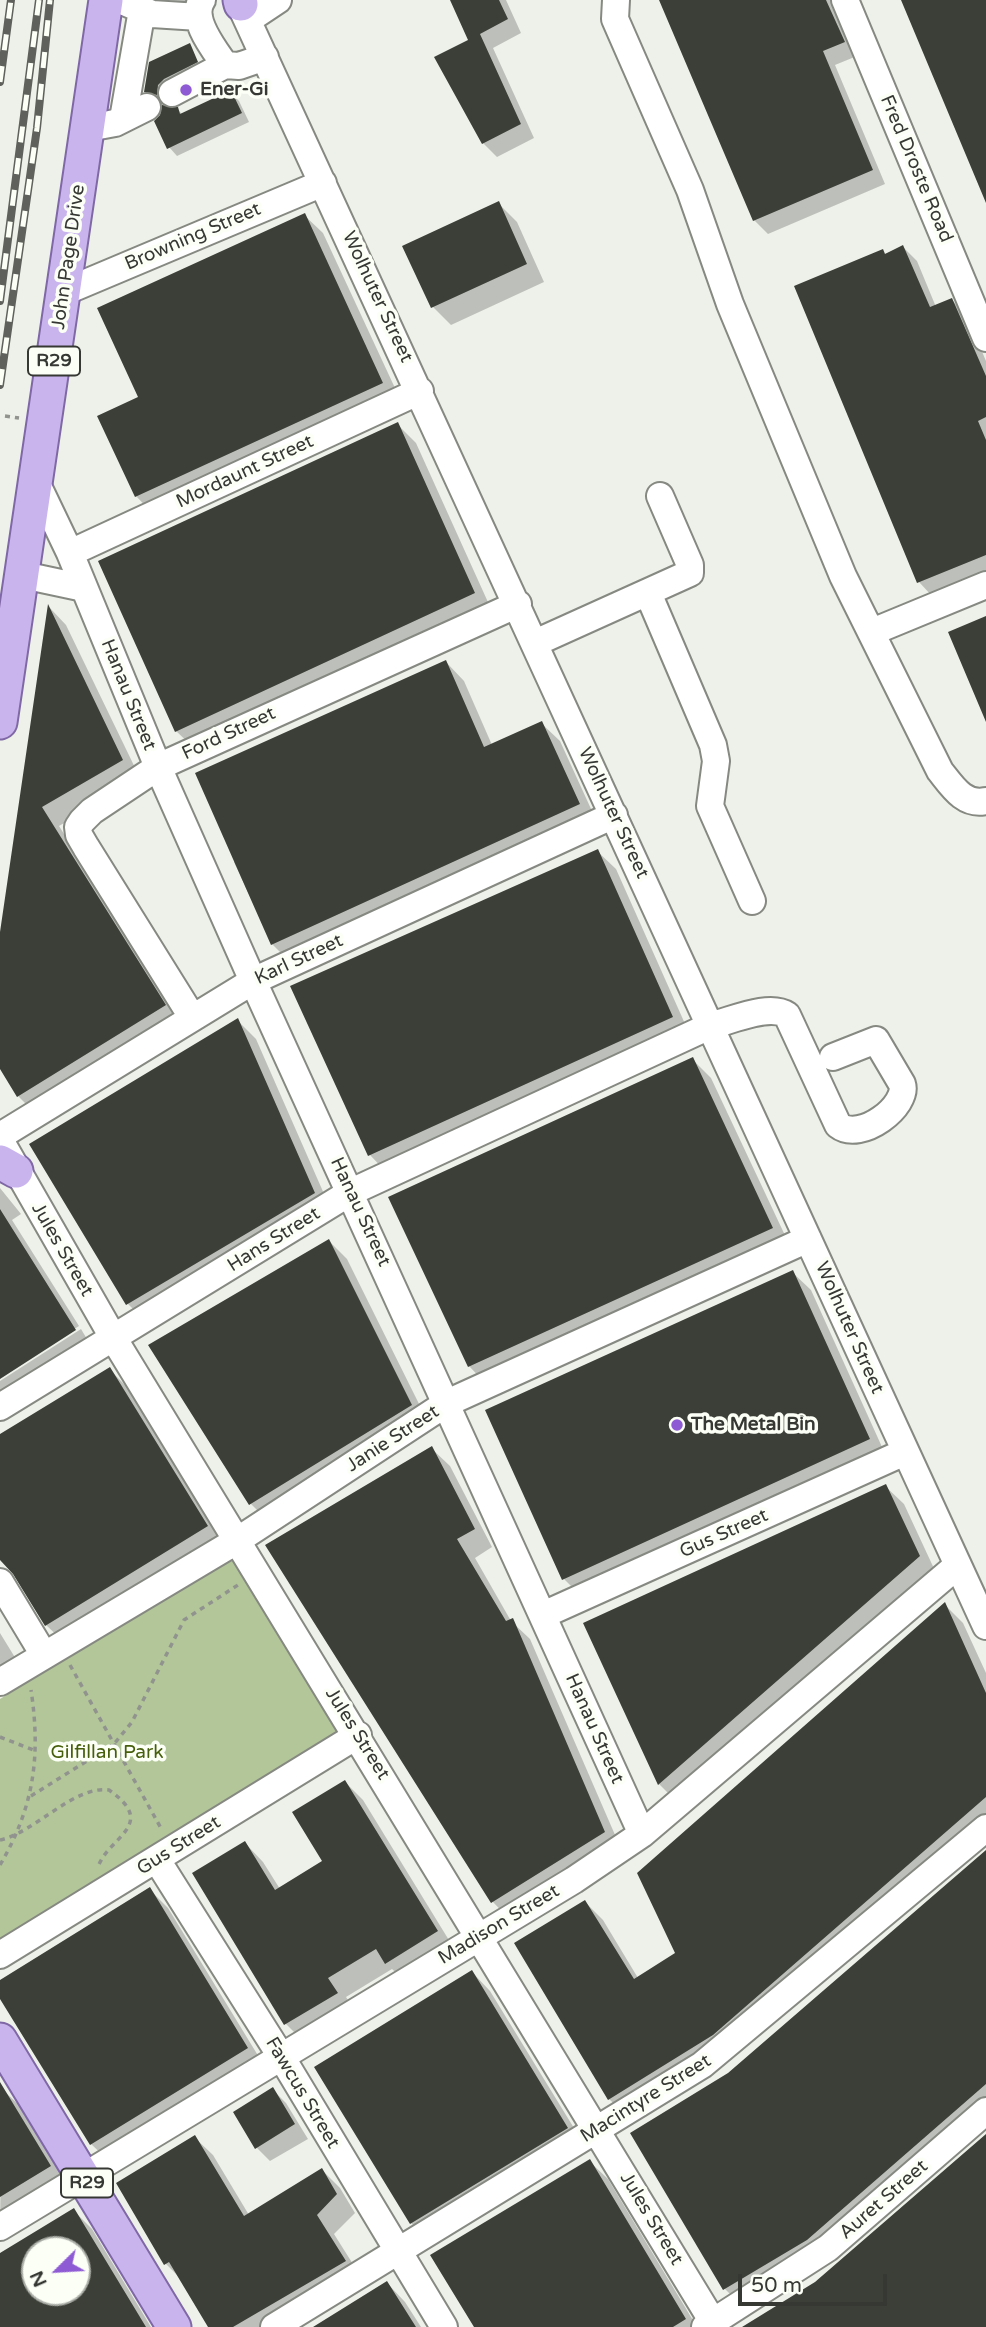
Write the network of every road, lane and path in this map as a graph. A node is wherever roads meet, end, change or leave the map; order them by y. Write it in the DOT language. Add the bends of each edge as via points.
graph roads {
  1 [pos="106,0"];
  2 [pos="278,0"];
  3 [pos="616,0"];
  4 [pos="845,0"];
  5 [pos="131,5"];
  6 [pos="242,6"];
  7 [pos="200,9"];
  8 [pos="265,57"];
  9 [pos="225,65"];
  10 [pos="172,93"];
  11 [pos="147,107"];
  12 [pos="122,119"];
  13 [pos="88,128"];
  14 [pos="323,183"];
  15 [pos="64,292"];
  16 [pos="986,338"];
  17 [pos="420,391"];
  18 [pos="5,416"];
  19 [pos="13,417"];
  20 [pos="37,482"];
  21 [pos="660,496"];
  22 [pos="70,553"];
  23 [pos="23,575"];
  24 [pos="986,584"];
  25 [pos="84,588"];
  26 [pos="648,593"];
  27 [pos="518,604"];
  28 [pos="872,632"];
  29 [pos="535,643"];
  30 [pos="0,722"];
  31 [pos="158,767"];
  32 [pos="986,801"];
  33 [pos="614,815"];
  34 [pos="751,901"];
  35 [pos="253,981"];
  36 [pos="192,1017"];
  37 [pos="712,1025"];
  38 [pos="833,1057"];
  39 [pos="0,1138"];
  40 [pos="8,1166"];
  41 [pos="351,1192"];
  42 [pos="808,1239"];
  43 [pos="114,1339"];
  44 [pos="447,1403"];
  45 [pos="0,1407"];
  46 [pos="905,1452"];
  47 [pos="238,1540"];
  48 [pos="958,1565"];
  49 [pos="258,1573"];
  50 [pos="0,1582"];
  51 [pos="543,1615"];
  52 [pos="986,1626"];
  53 [pos="43,1656"];
  54 [pos="0,1682"];
  55 [pos="358,1735"];
  56 [pos="0,1737"];
  57 [pos="114,1744"];
  58 [pos="36,1751"];
  59 [pos="31,1796"];
  60 [pos="986,1828"];
  61 [pos="642,1834"];
  62 [pos="18,1835"];
  63 [pos="0,1840"];
  64 [pos="165,1855"];
  65 [pos="0,1865"];
  66 [pos="104,1892"];
  67 [pos="480,1935"];
  68 [pos="0,1955"];
  69 [pos="0,2040"];
  70 [pos="282,2058"];
  71 [pos="986,2111"];
  72 [pos="597,2129"];
  73 [pos="82,2176"];
  74 [pos="0,2227"];
  75 [pos="398,2252"];
  76 [pos="712,2325"];
  77 [pos="174,2327"];
  78 [pos="274,2327"];
  79 [pos="444,2327"];
  1 -- 13 [label="main road, John Page Drive / R29"];
  2 -- 6 [label="street"];
  3 -- 28 [label="street" via="615,19 690,190 741,329 843,576"];
  4 -- 16 [label="street, Fred Droste Road"];
  5 -- 7 [label="street" via="174,18"];
  5 -- 12 [label="street"];
  6 -- 8 [label="street, Wolhuter Street"];
  7 -- 9 [label="street" via="209,42"];
  8 -- 9 [label="street" via="239,66"];
  8 -- 14 [label="street, Wolhuter Street"];
  9 -- 10 [label="street"];
  11 -- 12 [label="street"];
  12 -- 13 [label="street"];
  13 -- 15 [label="main road, John Page Drive / R29"];
  14 -- 15 [label="street, Browning Street"];
  14 -- 17 [label="street, Wolhuter Street"];
  15 -- 20 [label="main road, John Page Drive / R29"];
  17 -- 22 [label="street, Mordaunt Street"];
  17 -- 27 [label="street, Wolhuter Street"];
  18 -- 19 [label="path"];
  20 -- 22 [label="street, Hanau Street"];
  20 -- 23 [label="main road, John Page Drive / R29"];
  21 -- 26 [label="street" via="690,573"];
  22 -- 25 [label="street, Hanau Street"];
  23 -- 25 [label="street"];
  23 -- 30 [label="main road, John Page Drive / R29"];
  24 -- 28 [label="street"];
  25 -- 31 [label="street, Hanau Street"];
  26 -- 29 [label="street"];
  26 -- 34 [label="street" via="713,745 716,761 710,806"];
  27 -- 29 [label="street, Wolhuter Street"];
  27 -- 31 [label="street, Ford Street"];
  28 -- 32 [label="street" via="940,771 958,794 977,803"];
  29 -- 33 [label="street, Wolhuter Street"];
  31 -- 35 [label="street, Hanau Street"];
  31 -- 36 [label="street, Ford Street" via="92,811 78,827 79,835"];
  33 -- 35 [label="street, Karl Street"];
  33 -- 37 [label="street, Wolhuter Street"];
  35 -- 36 [label="street, Karl Street"];
  35 -- 41 [label="street, Hanau Street"];
  36 -- 39 [label="street, Karl Street"];
  37 -- 38 [label="street, Hans Street" via="778,1010 787,1015 838,1125 849,1131 867,1128 901,1100 902,1084 876,1040"];
  37 -- 41 [label="street, Hans Street"];
  37 -- 42 [label="street, Wolhuter Street"];
  39 -- 40 [label="street, Jules Street"];
  40 -- 43 [label="street, Jules Street"];
  41 -- 43 [label="street, Hans Street"];
  41 -- 44 [label="street, Hanau Street"];
  42 -- 44 [label="street, Janie Street"];
  42 -- 46 [label="street, Wolhuter Street"];
  43 -- 45 [label="street, Hans Street"];
  43 -- 47 [label="street, Jules Street"];
  44 -- 47 [label="street, Janie Street"];
  44 -- 51 [label="street, Hanau Street"];
  46 -- 48 [label="street, Wolhuter Street"];
  46 -- 51 [label="street, Gus Street"];
  47 -- 49 [label="street, Jules Street"];
  47 -- 53 [label="street, Janie Street"];
  48 -- 52 [label="street, Wolhuter Street"];
  48 -- 61 [label="street, Madison Street"];
  49 -- 55 [label="street, Jules Street"];
  49 -- 57 [label="path" via="184,1620 132,1722"];
  50 -- 53 [label="street"];
  51 -- 61 [label="street, Hanau Street"];
  53 -- 54 [label="street, Janie Street"];
  53 -- 57 [label="path"];
  53 -- 58 [label="path" via="35,1715"];
  55 -- 64 [label="street, Gus Street"];
  55 -- 67 [label="street, Jules Street"];
  56 -- 58 [label="path"];
  57 -- 59 [label="path"];
  57 -- 64 [label="path"];
  58 -- 59 [label="path"];
  59 -- 62 [label="path"];
  60 -- 72 [label="street, Macintyre Street" via="728,2046"];
  61 -- 67 [label="street, Madison Street" via="575,1880"];
  62 -- 63 [label="path"];
  62 -- 65 [label="path"];
  62 -- 66 [label="path" via="86,1792 109,1790 128,1808 130,1821 124,1837 101,1858 96,1872"];
  64 -- 66 [label="street, Gus Street"];
  64 -- 70 [label="street, Fawcus Street"];
  66 -- 68 [label="street, Gus Street"];
  67 -- 70 [label="street, Madison Street"];
  67 -- 72 [label="street, Jules Street"];
  69 -- 73 [label="main road, R29"];
  70 -- 73 [label="street, Madison Street"];
  70 -- 75 [label="street, Fawcus Street"];
  71 -- 76 [label="street, Auret Street" via="828,2248"];
  72 -- 75 [label="street, Macintyre Street"];
  72 -- 76 [label="street, Jules Street"];
  73 -- 74 [label="street, Madison Street"];
  73 -- 77 [label="main road, R29"];
  75 -- 78 [label="street, Macintyre Street"];
  75 -- 79 [label="street, Fawcus Street"];
}
